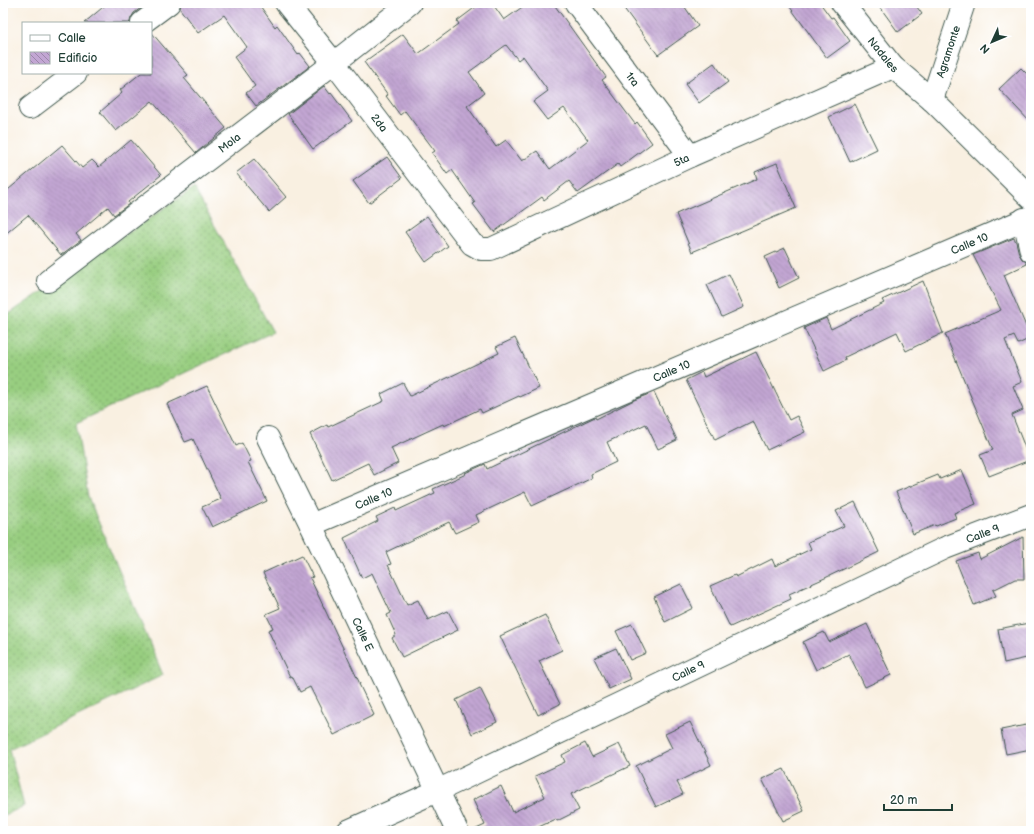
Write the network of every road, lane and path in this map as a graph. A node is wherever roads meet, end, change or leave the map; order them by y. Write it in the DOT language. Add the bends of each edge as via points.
graph roads {
  1 [pos="169,3"];
  2 [pos="286,3"];
  3 [pos="410,3"];
  4 [pos="576,3"];
  5 [pos="842,3"];
  6 [pos="964,3"];
  7 [pos="143,22"];
  8 [pos="334,63"];
  9 [pos="893,67"];
  10 [pos="75,74"];
  11 [pos="932,100"];
  12 [pos="30,108"];
  13 [pos="690,156"];
  14 [pos="1031,198"];
  15 [pos="1028,218"];
  16 [pos="472,244"];
  17 [pos="1031,251"];
  18 [pos="48,281"];
  19 [pos="268,438"];
  20 [pos="1031,515"];
  21 [pos="311,525"];
  22 [pos="438,790"];
  23 [pos="348,831"];
  24 [pos="457,831"];
  1 -- 7 [label="street"];
  2 -- 8 [label="street, 2da"];
  3 -- 8 [label="street, Mola"];
  4 -- 13 [label="street, 1ra"];
  5 -- 9 [label="street, Nadales"];
  6 -- 11 [label="street, Agramonte"];
  8 -- 16 [label="street, 2da"];
  8 -- 18 [label="street, Mola"];
  9 -- 11 [label="street, Nadales"];
  9 -- 13 [label="street, 5ta"];
  10 -- 12 [label="street"];
  11 -- 14 [label="street, Nadales"];
  13 -- 16 [label="street, 5ta" via="491,249 481,249"];
  15 -- 17 [label="street"];
  15 -- 21 [label="street, Calle 10"];
  19 -- 21 [label="street, Calle E"];
  20 -- 22 [label="street, Calle 9" via="945,548"];
  21 -- 22 [label="street, Calle E"];
  22 -- 23 [label="street, Calle 9"];
  22 -- 24 [label="street, Calle E"];
}
